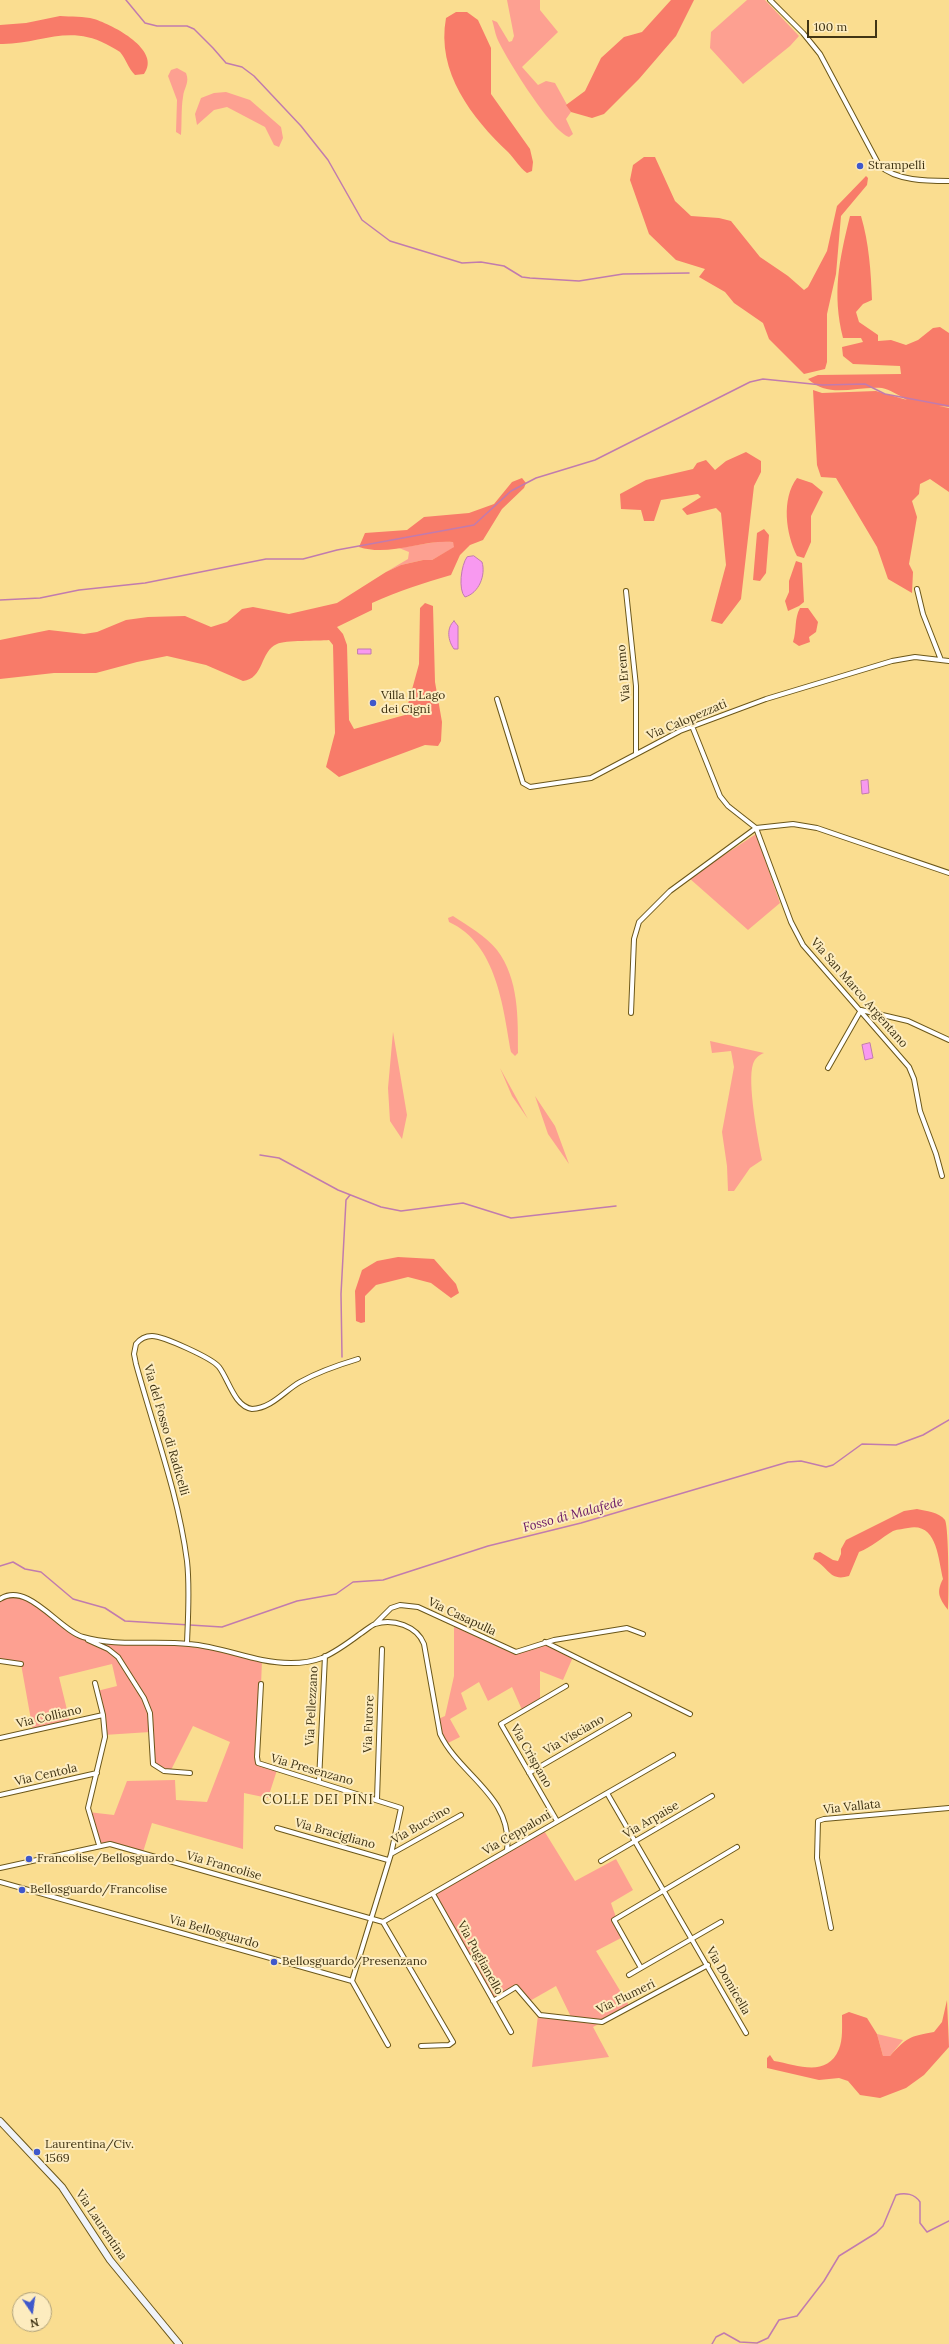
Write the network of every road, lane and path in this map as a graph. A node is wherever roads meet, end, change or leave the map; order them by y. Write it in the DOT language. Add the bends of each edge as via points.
graph roads {
  1 [pos="773,1"];
  2 [pos="949,181"];
  3 [pos="917,589"];
  4 [pos="626,590"];
  5 [pos="941,660"];
  6 [pos="949,661"];
  7 [pos="497,699"];
  8 [pos="692,726"];
  9 [pos="636,754"];
  10 [pos="756,828"];
  11 [pos="949,873"];
  12 [pos="861,1010"];
  13 [pos="630,1013"];
  14 [pos="949,1040"];
  15 [pos="828,1068"];
  16 [pos="942,1176"];
  17 [pos="358,1359"];
  18 [pos="0,1599"];
  19 [pos="375,1624"];
  20 [pos="644,1634"];
  21 [pos="82,1637"];
  22 [pos="544,1642"];
  23 [pos="187,1643"];
  24 [pos="382,1649"];
  25 [pos="325,1656"];
  26 [pos="0,1661"];
  27 [pos="21,1664"];
  28 [pos="95,1683"];
  29 [pos="261,1684"];
  30 [pos="566,1686"];
  31 [pos="690,1714"];
  32 [pos="103,1715"];
  33 [pos="629,1715"];
  34 [pos="0,1738"];
  35 [pos="673,1755"];
  36 [pos="97,1773"];
  37 [pos="190,1773"];
  38 [pos="529,1773"];
  39 [pos="319,1781"];
  40 [pos="607,1793"];
  41 [pos="0,1795"];
  42 [pos="712,1796"];
  43 [pos="376,1799"];
  44 [pos="949,1808"];
  45 [pos="460,1814"];
  46 [pos="557,1821"];
  47 [pos="277,1828"];
  48 [pos="634,1841"];
  49 [pos="99,1845"];
  50 [pos="737,1847"];
  51 [pos="508,1850"];
  52 [pos="391,1854"];
  53 [pos="388,1860"];
  54 [pos="600,1861"];
  55 [pos="0,1868"];
  56 [pos="0,1882"];
  57 [pos="663,1890"];
  58 [pos="433,1894"];
  59 [pos="371,1918"];
  60 [pos="383,1922"];
  61 [pos="720,1922"];
  62 [pos="831,1928"];
  63 [pos="692,1939"];
  64 [pos="708,1965"];
  65 [pos="641,1968"];
  66 [pos="629,1975"];
  67 [pos="352,1981"];
  68 [pos="493,2000"];
  69 [pos="511,2032"];
  70 [pos="746,2033"];
  71 [pos="388,2045"];
  72 [pos="421,2046"];
  73 [pos="0,2121"];
  74 [pos="179,2344"];
  1 -- 2 [label="street" via="820,54 879,165 907,177"];
  3 -- 5 [label="street" via="923,614"];
  4 -- 9 [label="street, Via Eremo" via="636,686"];
  5 -- 6 [label="street, Via Calopezzati"];
  5 -- 8 [label="street, Via Calopezzati" via="915,657 896,660 766,699"];
  7 -- 9 [label="street, Via Calopezzati" via="523,782 527,787 591,778"];
  8 -- 9 [label="street, Via Calopezzati" via="663,738"];
  8 -- 10 [label="street" via="720,796 728,806"];
  10 -- 11 [label="street" via="789,824 817,828"];
  10 -- 12 [label="street, Via San Marco Argentano" via="799,939"];
  10 -- 13 [label="street" via="670,891 640,922 634,939"];
  12 -- 14 [label="street" via="908,1021"];
  12 -- 15 [label="street"];
  12 -- 16 [label="street, Via San Marco Argentano" via="910,1070 918,1107"];
  17 -- 23 [label="street, Via del Fosso di Radicelli" via="318,1373 279,1398 252,1409 240,1403 220,1368 212,1361 158,1337 146,1337 137,1342 134,1351 136,1364 169,1470 187,1563"];
  18 -- 21 [label="street" via="12,1595 31,1600"];
  19 -- 22 [label="street, Via Casapulla" via="391,1608 412,1606 513,1651 522,1651"];
  19 -- 25 [label="street"];
  19 -- 51 [label="street" via="402,1624 421,1638 440,1734 498,1805 507,1827"];
  20 -- 22 [label="street, Via Casapulla" via="627,1628"];
  21 -- 23 [label="street" via="123,1642"];
  21 -- 37 [label="street" via="115,1653 144,1698 150,1713 153,1764 164,1771"];
  22 -- 31 [label="street"];
  23 -- 25 [label="street" via="278,1662 304,1662"];
  24 -- 43 [label="street, Via Furore"];
  25 -- 39 [label="street, Via Pellezzano"];
  26 -- 27 [label="street"];
  28 -- 32 [label="street"];
  29 -- 39 [label="street, Via Presenzano" via="258,1762 264,1766"];
  30 -- 38 [label="street, Via Crispano" via="501,1724"];
  32 -- 34 [label="street, Via Colliano"];
  32 -- 36 [label="street" via="104,1744"];
  33 -- 38 [label="street, Via Visciano"];
  35 -- 40 [label="street, Via Ceppaloni"];
  36 -- 41 [label="street, Via Centola"];
  36 -- 49 [label="street" via="88,1808"];
  38 -- 46 [label="street, Via Crispano"];
  39 -- 43 [label="street, Via Presenzano"];
  40 -- 46 [label="street, Via Ceppaloni"];
  40 -- 48 [label="street, Via Domicella"];
  42 -- 48 [label="street, Via Arpaise"];
  43 -- 52 [label="street, Via Presenzano" via="401,1808"];
  44 -- 62 [label="street, Via Vallata" via="818,1821 818,1863"];
  45 -- 52 [label="street, Via Buccino"];
  46 -- 51 [label="street, Via Ceppaloni"];
  47 -- 53 [label="street, Via Bracigliano"];
  48 -- 54 [label="street, Via Arpaise"];
  48 -- 57 [label="street, Via Domicella"];
  49 -- 55 [label="street, Via Francolise"];
  49 -- 59 [label="street, Via Francolise" via="136,1850"];
  50 -- 57 [label="street"];
  51 -- 58 [label="street, Via Ceppaloni"];
  52 -- 53 [label="street, Via Presenzano"];
  53 -- 59 [label="street, Via Presenzano"];
  56 -- 67 [label="street, Via Bellosguardo"];
  57 -- 63 [label="street, Via Domicella"];
  57 -- 65 [label="street" via="614,1920"];
  58 -- 60 [label="street, Via Ceppaloni"];
  58 -- 68 [label="street, Via Puglianello"];
  59 -- 60 [label="street"];
  59 -- 67 [label="street, Via Presenzano"];
  60 -- 72 [label="street" via="453,2042 451,2045"];
  61 -- 63 [label="street, Via Domicella"];
  63 -- 64 [label="street, Via Domicella"];
  63 -- 65 [label="street"];
  64 -- 68 [label="street, Via Flumeri" via="600,2022 540,2015 516,1987"];
  64 -- 70 [label="street, Via Domicella"];
  65 -- 66 [label="street"];
  67 -- 71 [label="street"];
  68 -- 69 [label="street, Via Puglianello"];
  73 -- 74 [label="main road, Via Laurentina" via="62,2187 110,2260"];
}
